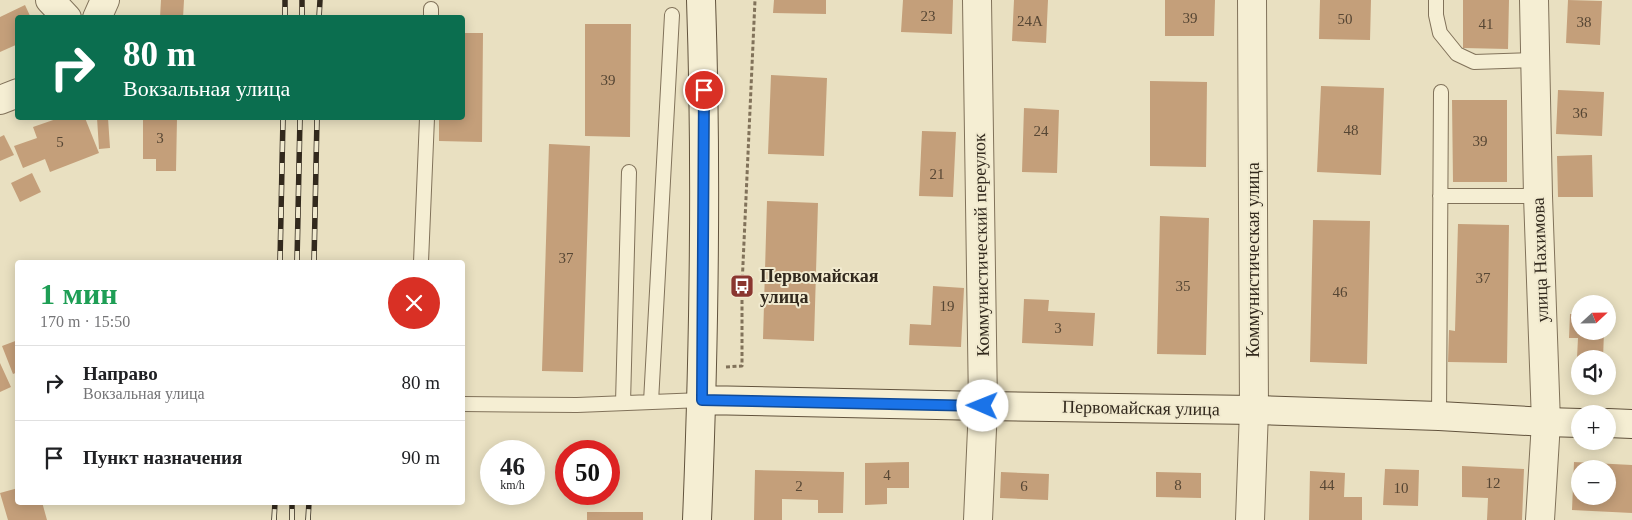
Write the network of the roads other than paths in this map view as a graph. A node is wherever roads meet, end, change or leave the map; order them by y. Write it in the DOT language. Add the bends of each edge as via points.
graph roads {
  1 [pos="50,0"];
  2 [pos="105,0"];
  3 [pos="701,0"];
  4 [pos="977,0"];
  5 [pos="1252,0"];
  6 [pos="1436,0"];
  7 [pos="1534,0"];
  8 [pos="64,15"];
  9 [pos="98,15"];
  10 [pos="672,15"];
  11 [pos="1536,60"];
  12 [pos="1441,92"];
  13 [pos="15,94"];
  14 [pos="0,100"];
  15 [pos="427,120"];
  16 [pos="629,172"];
  17 [pos="1440,196"];
  18 [pos="1538,196"];
  19 [pos="421,260"];
  20 [pos="702,400"];
  21 [pos="650,402"];
  22 [pos="623,403"];
  23 [pos="465,404"];
  24 [pos="983,406"];
  25 [pos="1254,410"];
  26 [pos="1439,416"];
  27 [pos="1546,422"];
  28 [pos="1571,423"];
  29 [pos="1616,423"];
  30 [pos="1632,424"];
  31 [pos="697,520"];
  32 [pos="978,520"];
  33 [pos="1250,520"];
  34 [pos="1540,520"];
  1 -- 8 [label="street"];
  2 -- 9 [label="street"];
  3 -- 20 [label="street" via="704,107"];
  4 -- 24 [label="street, Коммунистический переулок"];
  5 -- 25 [label="street, Коммунистическая улица"];
  6 -- 11 [label="lane" via="1440,33 1457,54 1474,62"];
  7 -- 11 [label="street, улица Нахимова"];
  10 -- 21 [label="lane"];
  11 -- 18 [label="street, улица Нахимова"];
  12 -- 17 [label="lane"];
  13 -- 14 [label="street"];
  15 -- 19 [label="lane"];
  16 -- 22 [label="lane"];
  17 -- 18 [label="lane"];
  17 -- 26 [label="lane"];
  18 -- 27 [label="street, улица Нахимова"];
  20 -- 21 [label="lane"];
  20 -- 24 [label="street, Первомайская улица"];
  20 -- 31 [label="street"];
  21 -- 22 [label="lane"];
  22 -- 23 [label="lane"];
  24 -- 25 [label="street, Первомайская улица"];
  24 -- 32 [label="street, Коммунистический переулок"];
  25 -- 26 [label="street, Первомайская улица"];
  25 -- 33 [label="street, Коммунистическая улица"];
  26 -- 27 [label="street, Первомайская улица"];
  27 -- 28 [label="street, Первомайская улица"];
  27 -- 34 [label="street, улица Нахимова"];
  29 -- 30 [label="street"];
}
